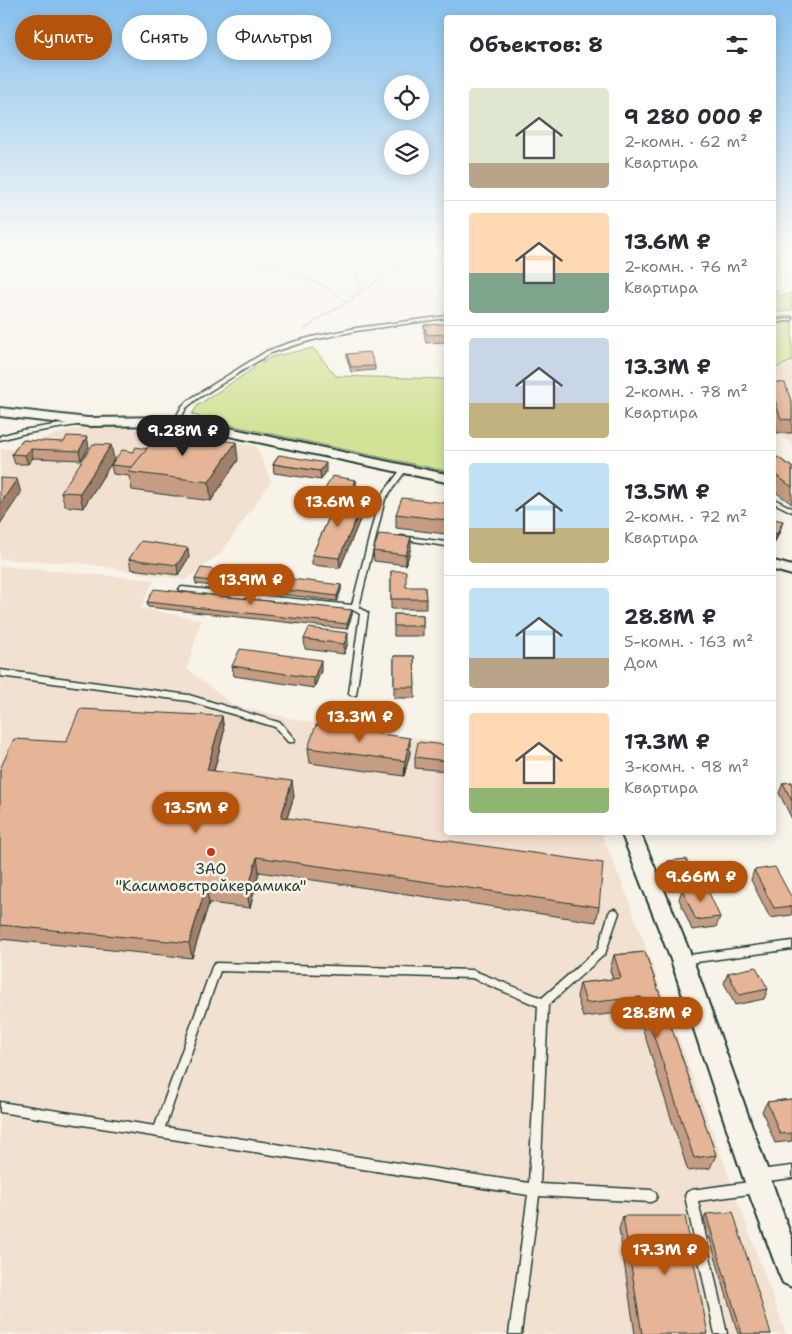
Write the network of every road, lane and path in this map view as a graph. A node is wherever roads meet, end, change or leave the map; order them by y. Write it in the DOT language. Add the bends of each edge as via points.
graph roads {
  1 [pos="336,309"];
  2 [pos="444,317"];
  3 [pos="792,319"];
  4 [pos="776,322"];
  5 [pos="281,348"];
  6 [pos="0,412"];
  7 [pos="177,421"];
  8 [pos="88,422"];
  9 [pos="0,438"];
  10 [pos="404,469"];
  11 [pos="444,478"];
  12 [pos="776,502"];
  13 [pos="792,510"];
  14 [pos="373,534"];
  15 [pos="382,536"];
  16 [pos="392,537"];
  17 [pos="444,544"];
  18 [pos="776,566"];
  19 [pos="792,571"];
  20 [pos="182,589"];
  21 [pos="356,608"];
  22 [pos="0,673"];
  23 [pos="353,693"];
  24 [pos="291,740"];
  25 [pos="631,835"];
  26 [pos="614,913"];
  27 [pos="792,945"];
  28 [pos="682,960"];
  29 [pos="543,1003"];
  30 [pos="0,1107"];
  31 [pos="158,1132"];
  32 [pos="792,1172"];
  33 [pos="757,1182"];
  34 [pos="534,1190"];
  35 [pos="650,1196"];
  36 [pos="792,1274"];
  37 [pos="515,1334"];
  38 [pos="721,1334"];
  1 -- 5 [label="path"];
  2 -- 5 [label="lane" via="347,331"];
  3 -- 4 [label="lane"];
  5 -- 7 [label="lane" via="269,352 195,398 184,407"];
  6 -- 8 [label="street"];
  7 -- 8 [label="street"];
  7 -- 10 [label="street"];
  8 -- 9 [label="lane"];
  10 -- 11 [label="street"];
  10 -- 14 [label="lane" via="382,499"];
  12 -- 13 [label="lane"];
  14 -- 15 [label="lane"];
  14 -- 21 [label="lane"];
  16 -- 17 [label="lane"];
  18 -- 19 [label="street"];
  20 -- 21 [label="lane"];
  21 -- 23 [label="lane" via="364,613"];
  22 -- 24 [label="lane" via="189,698 278,725"];
  25 -- 28 [label="street"];
  26 -- 29 [label="lane" via="602,951"];
  27 -- 28 [label="lane"];
  28 -- 33 [label="street"];
  29 -- 31 [label="lane" via="472,974 217,967"];
  29 -- 34 [label="lane"];
  30 -- 31 [label="lane"];
  31 -- 34 [label="lane"];
  32 -- 33 [label="lane"];
  33 -- 36 [label="street"];
  33 -- 38 [label="lane" via="690,1196"];
  34 -- 35 [label="lane"];
  34 -- 37 [label="lane"];
}
